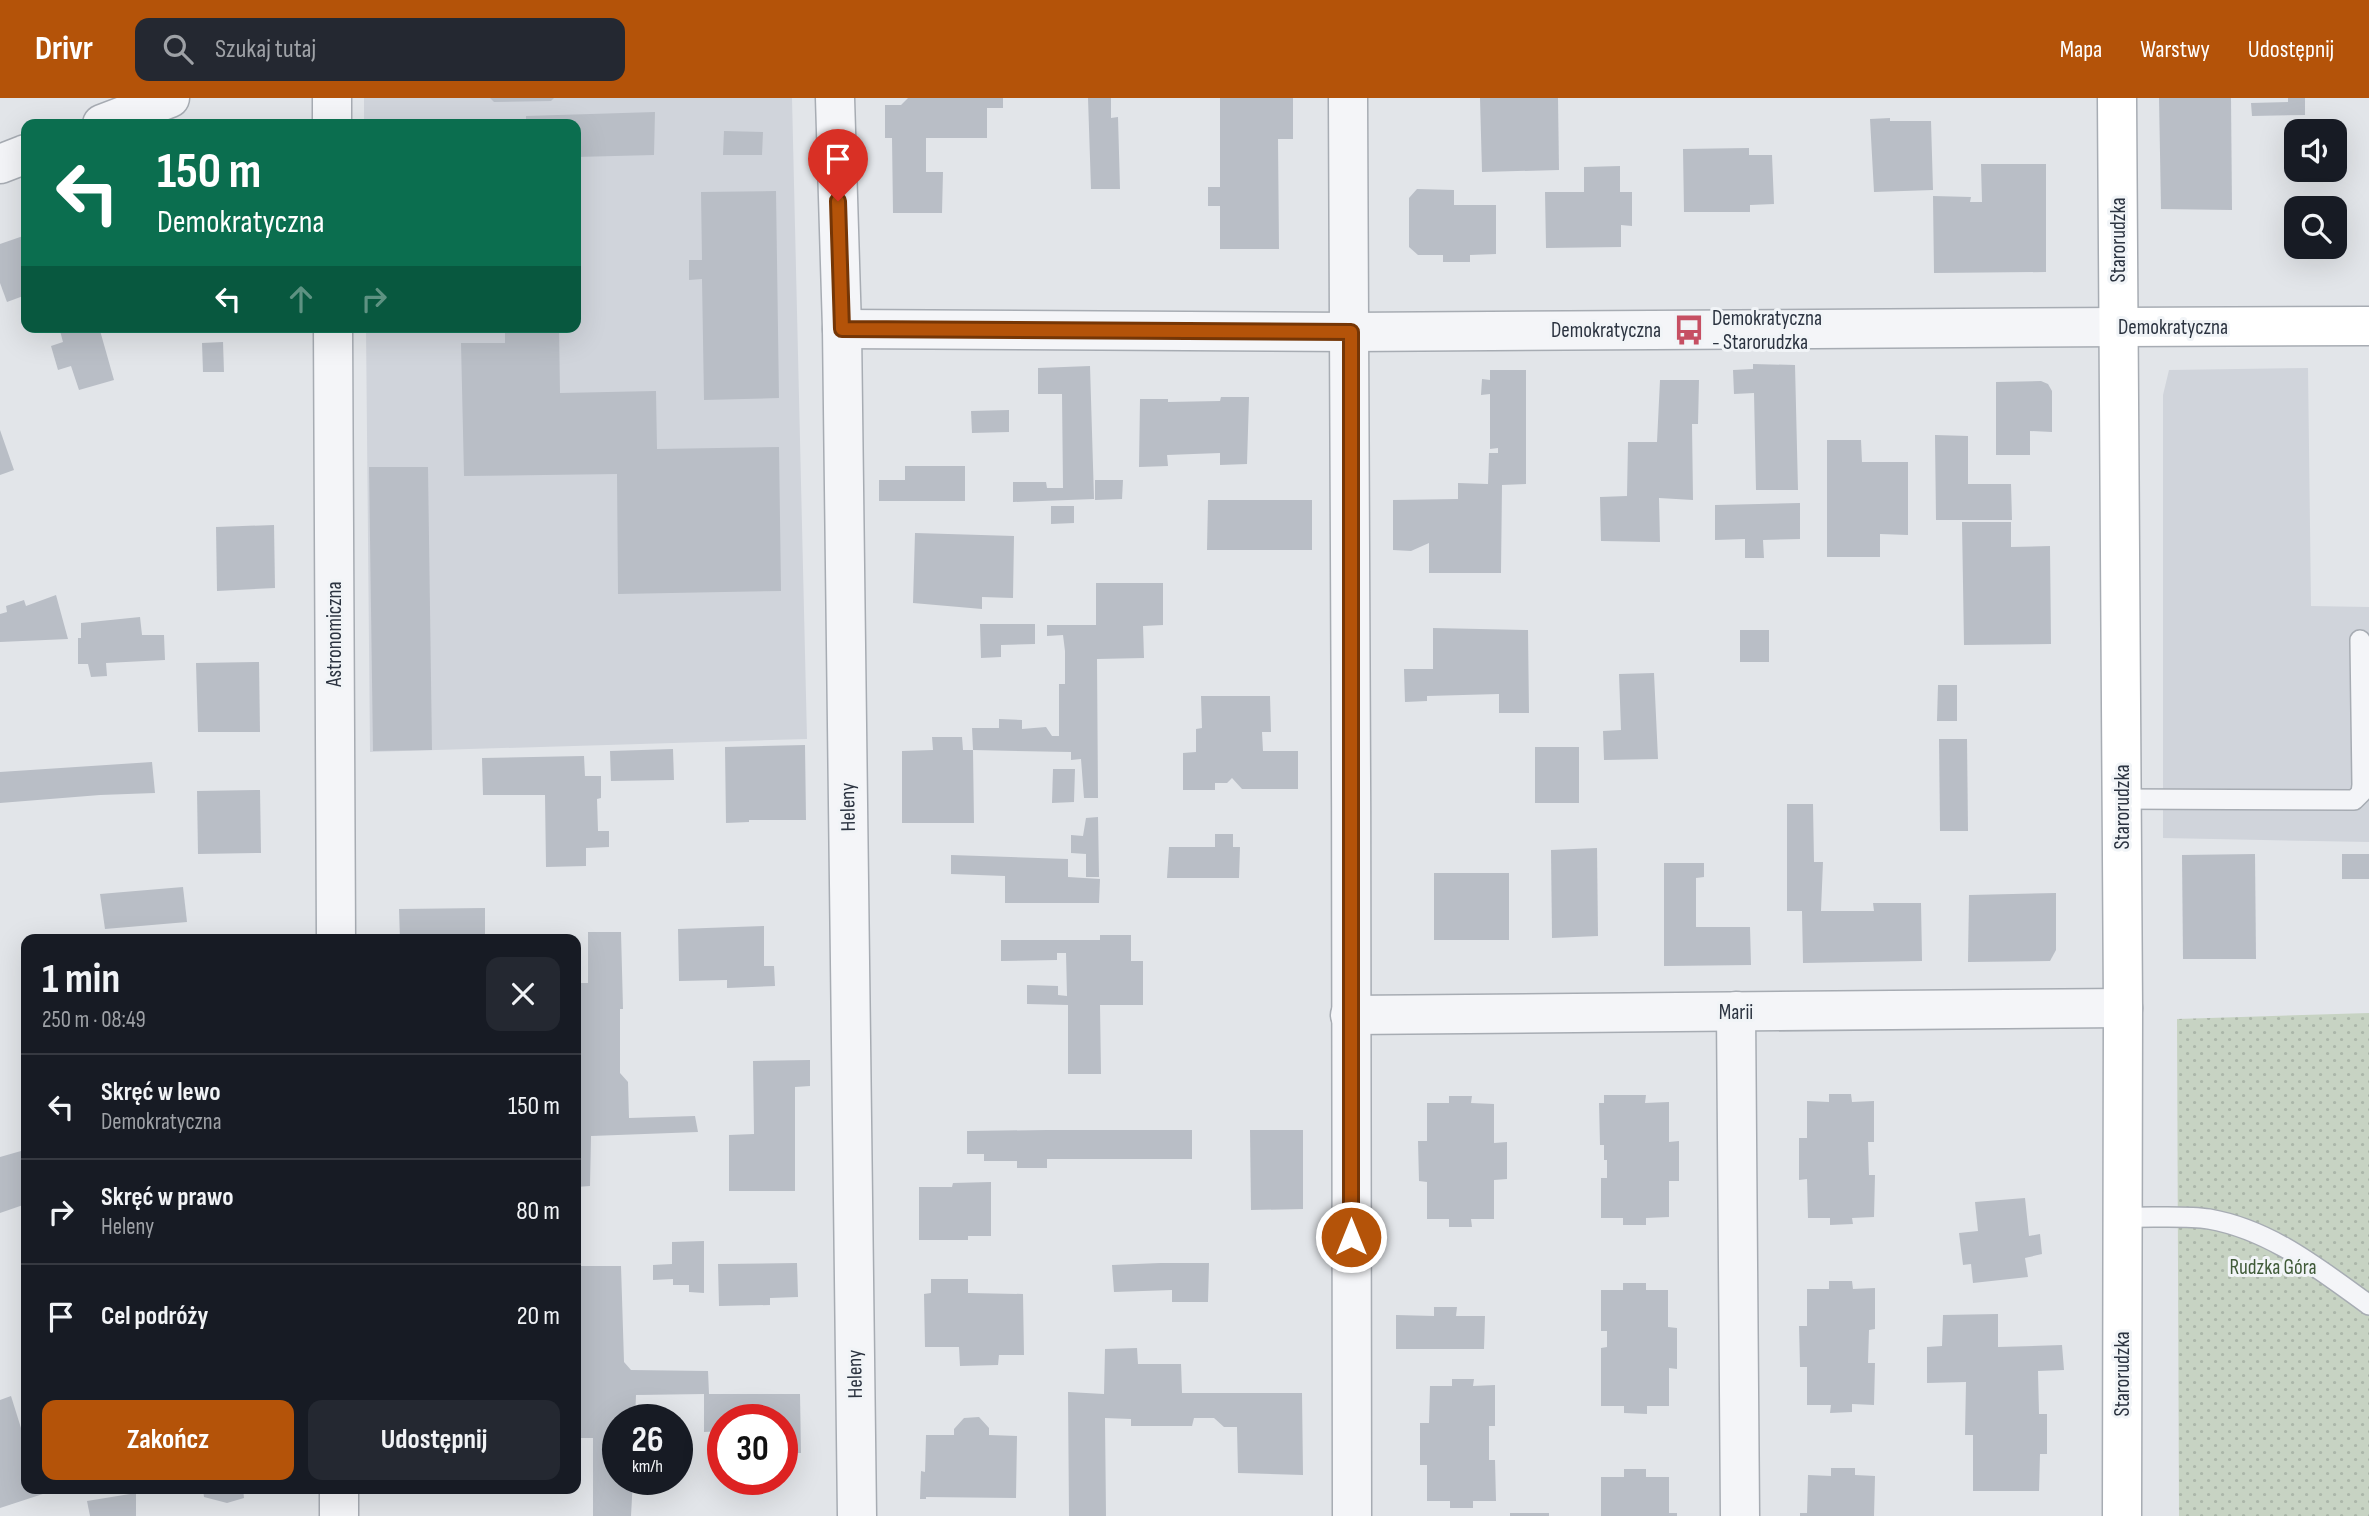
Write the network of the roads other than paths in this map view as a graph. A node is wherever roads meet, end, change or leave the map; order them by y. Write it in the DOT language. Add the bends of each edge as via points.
graph roads {
  1 [pos="170,98"];
  2 [pos="332,98"];
  3 [pos="835,98"];
  4 [pos="1348,98"];
  5 [pos="2117,98"];
  6 [pos="115,119"];
  7 [pos="332,119"];
  8 [pos="21,155"];
  9 [pos="0,164"];
  10 [pos="2369,326"];
  11 [pos="2119,327"];
  12 [pos="842,329"];
  13 [pos="1351,332"];
  14 [pos="333,333"];
  15 [pos="2360,640"];
  16 [pos="2122,799"];
  17 [pos="336,934"];
  18 [pos="2123,1008"];
  19 [pos="1736,1012"];
  20 [pos="1350,1015"];
  21 [pos="2122,1217"];
  22 [pos="2369,1305"];
  23 [pos="339,1494"];
  24 [pos="339,1516"];
  25 [pos="857,1516"];
  26 [pos="1352,1516"];
  27 [pos="1740,1516"];
  28 [pos="2122,1516"];
  1 -- 6 [label="street"];
  2 -- 7 [label="street"];
  3 -- 12 [label="street, Heleny"];
  4 -- 13 [label="street"];
  5 -- 11 [label="street, Starorudzka"];
  8 -- 9 [label="street"];
  10 -- 11 [label="street, Demokratyczna"];
  11 -- 13 [label="street, Demokratyczna"];
  11 -- 16 [label="street, Starorudzka"];
  12 -- 13 [label="street, Demokratyczna"];
  12 -- 25 [label="street, Heleny"];
  13 -- 20 [label="street"];
  14 -- 17 [label="street, Astronomiczna"];
  15 -- 16 [label="lane" via="2362,785 2354,800"];
  16 -- 18 [label="street, Starorudzka"];
  18 -- 19 [label="street, Marii"];
  18 -- 21 [label="street, Starorudzka"];
  19 -- 20 [label="street, Marii"];
  19 -- 27 [label="street"];
  20 -- 26 [label="street"];
  21 -- 22 [label="lane" via="2233,1224 2280,1243"];
  21 -- 28 [label="street, Starorudzka"];
  23 -- 24 [label="street"];
}
